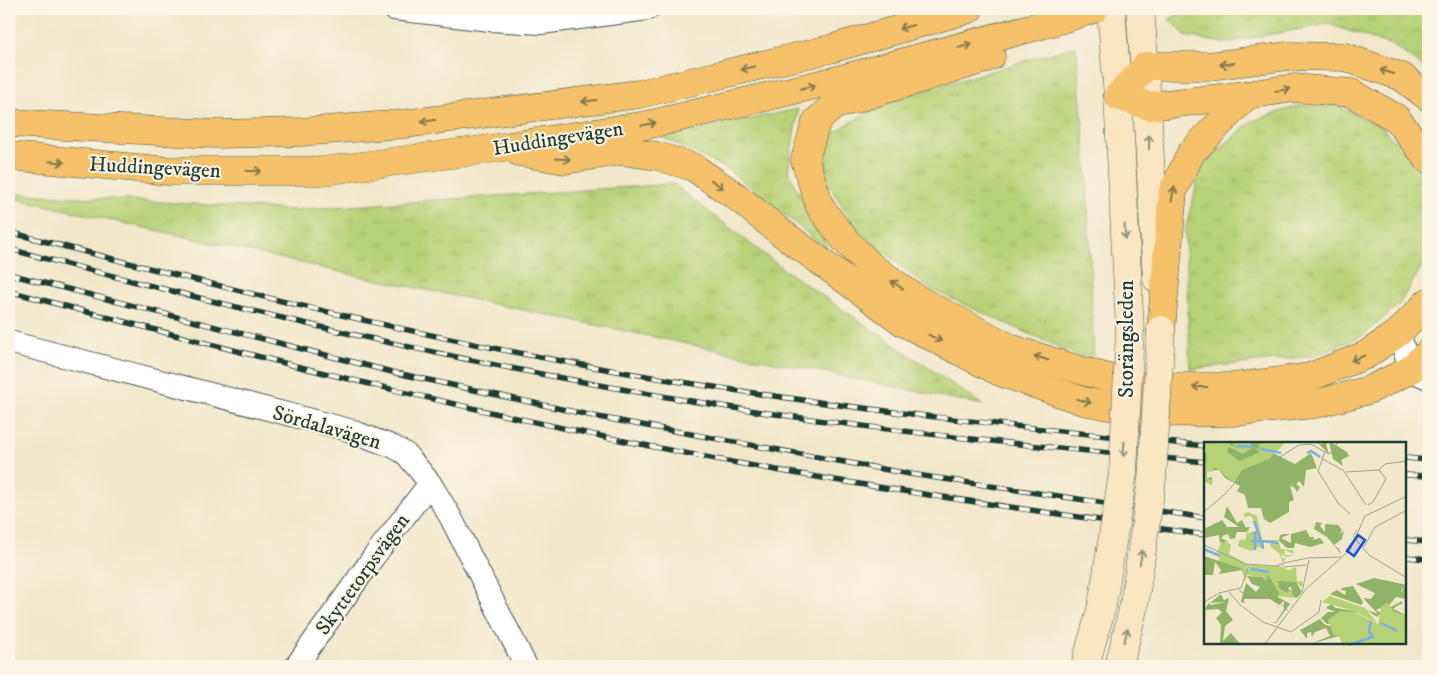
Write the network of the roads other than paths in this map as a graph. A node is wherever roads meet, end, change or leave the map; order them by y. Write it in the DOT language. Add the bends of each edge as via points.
graph roads {
  1 [pos="394,9"];
  2 [pos="648,9"];
  3 [pos="969,9"];
  4 [pos="1094,9"];
  5 [pos="1111,9"];
  6 [pos="1140,9"];
  7 [pos="1056,22"];
  8 [pos="1146,66"];
  9 [pos="1247,95"];
  10 [pos="1118,96"];
  11 [pos="1428,97"];
  12 [pos="1149,106"];
  13 [pos="9,123"];
  14 [pos="498,148"];
  15 [pos="9,156"];
  16 [pos="1428,159"];
  17 [pos="1428,302"];
  18 [pos="1161,330"];
  19 [pos="1399,332"];
  20 [pos="9,342"];
  21 [pos="1428,343"];
  22 [pos="1422,367"];
  23 [pos="430,483"];
  24 [pos="296,666"];
  25 [pos="526,666"];
  26 [pos="1085,666"];
  27 [pos="1119,666"];
  1 -- 2 [label="street" via="541,23"];
  3 -- 13 [label="main road, Huddingevägen, one-way" via="830,49 639,94 404,124 301,132 216,134"];
  4 -- 7 [label="main road, Huddingevägen"];
  5 -- 10 [label="main road, Storängsleden"];
  6 -- 8 [label="main road, Storängsleden"];
  14 -- 7 [label="main road, Huddingevägen, one-way" via="646,125 841,79"];
  19 -- 7 [label="main road, one-way" via="1366,355 1310,376 1234,387 1143,386 1083,372 1010,348 917,299 872,268 820,207 805,160 816,122 834,106 981,60"];
  8 -- 10 [label="main road"];
  11 -- 8 [label="main road, one-way" via="1402,77 1345,57 1288,56 1209,66"];
  8 -- 12 [label="main road, Storängsleden"];
  9 -- 12 [label="main road"];
  9 -- 16 [label="main road, one-way" via="1294,88 1351,93 1396,118"];
  18 -- 9 [label="main road, one-way" via="1173,191 1191,153"];
  10 -- 12 [label="main road"];
  10 -- 26 [label="main road, Storängsleden, one-way, bridge" via="1130,330 1123,473 1102,606"];
  18 -- 12 [label="main road, Storängsleden, one-way" via="1150,176"];
  15 -- 14 [label="main road, Huddingevägen, one-way" via="169,171 323,171"];
  14 -- 22 [label="main road, one-way" via="565,160 621,151 657,156 693,167 902,322 1000,372 1083,401 1145,413 1234,412 1315,404 1369,390"];
  17 -- 19 [label="main road"];
  27 -- 18 [label="main road, Storängsleden, one-way, bridge" via="1134,605 1152,479"];
  19 -- 21 [label="street"];
  19 -- 22 [label="street"];
  20 -- 23 [label="street, Sördalavägen" via="348,430 394,446 406,454"];
  23 -- 24 [label="street, Skyttetorpsvägen"];
  23 -- 25 [label="street, Sördalavägen"];
}
